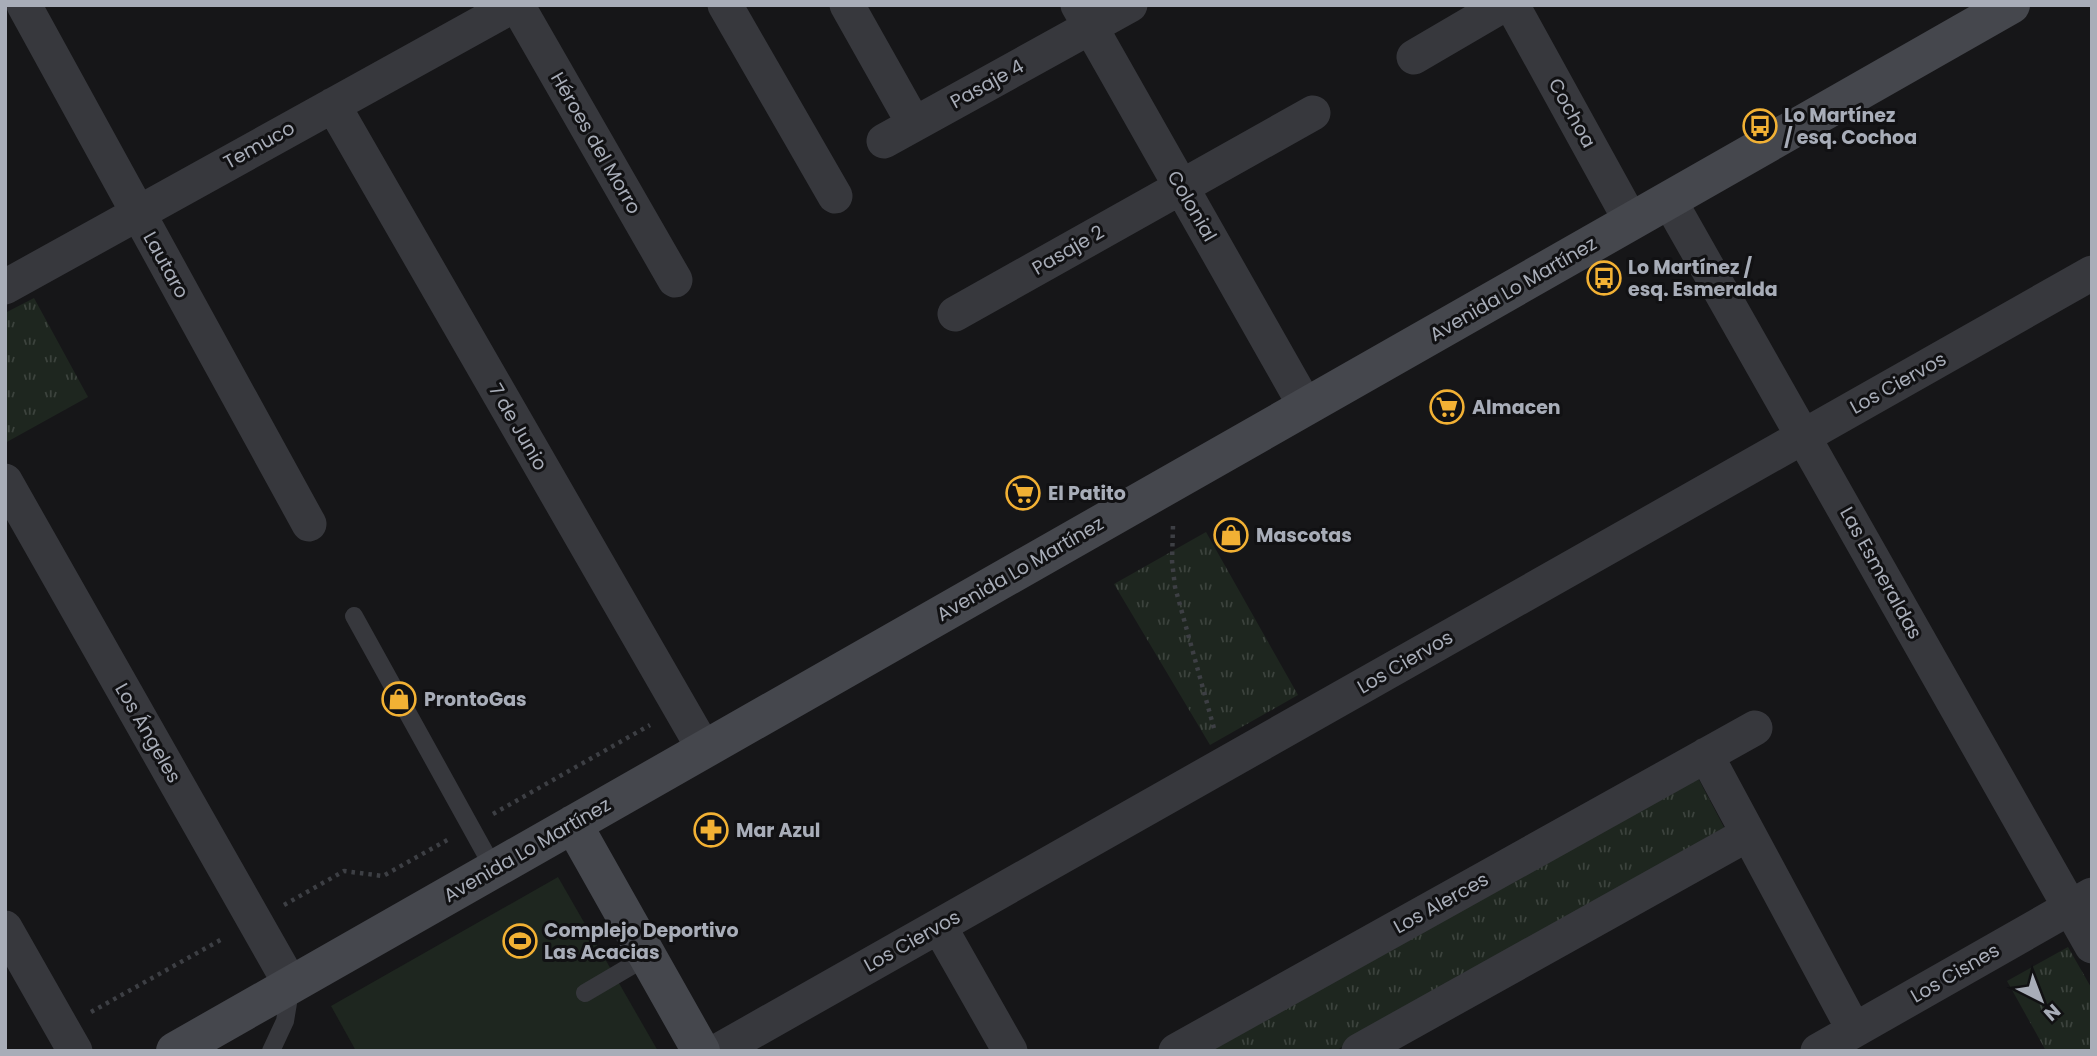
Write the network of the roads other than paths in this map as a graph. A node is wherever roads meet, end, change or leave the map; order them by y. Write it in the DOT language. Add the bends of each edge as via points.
graph roads {
  1 [pos="24,5"];
  2 [pos="516,5"];
  3 [pos="725,5"];
  4 [pos="846,5"];
  5 [pos="1129,5"];
  6 [pos="1503,5"];
  7 [pos="1512,5"];
  8 [pos="2011,5"];
  9 [pos="1084,16"];
  10 [pos="1414,57"];
  11 [pos="333,105"];
  12 [pos="1313,113"];
  13 [pos="914,124"];
  14 [pos="884,141"];
  15 [pos="1181,186"];
  16 [pos="835,196"];
  17 [pos="1669,200"];
  18 [pos="138,212"];
  19 [pos="1631,221"];
  20 [pos="2092,273"];
  21 [pos="675,280"];
  22 [pos="5,287"];
  23 [pos="956,314"];
  24 [pos="1306,407"];
  25 [pos="1803,436"];
  26 [pos="5,481"];
  27 [pos="309,524"];
  28 [pos="354,616"];
  29 [pos="1755,729"];
  30 [pos="704,749"];
  31 [pos="1706,755"];
  32 [pos="573,824"];
  33 [pos="1748,834"];
  34 [pos="494,869"];
  35 [pos="2081,902"];
  36 [pos="939,926"];
  37 [pos="5,928"];
  38 [pos="2092,946"];
  39 [pos="648,956"];
  40 [pos="291,985"];
  41 [pos="585,993"];
  42 [pos="1854,1030"];
  43 [pos="68,1039"];
  44 [pos="175,1051"];
  45 [pos="271,1051"];
  46 [pos="701,1051"];
  47 [pos="718,1051"];
  48 [pos="1010,1051"];
  49 [pos="1176,1051"];
  50 [pos="1359,1051"];
  51 [pos="1818,1051"];
  1 -- 18 [label="street, Lautaro"];
  2 -- 11 [label="street, Temuco"];
  2 -- 21 [label="street, Héroes del Morro"];
  3 -- 16 [label="street"];
  4 -- 13 [label="street"];
  5 -- 9 [label="street, Pasaje 4"];
  6 -- 10 [label="street"];
  7 -- 19 [label="street, Cochoa"];
  8 -- 17 [label="main road, Avenida Lo Martínez"];
  9 -- 13 [label="street, Pasaje 4"];
  9 -- 15 [label="street, Colonial"];
  11 -- 18 [label="street, Temuco"];
  11 -- 30 [label="street, 7 de Junio"];
  12 -- 15 [label="street, Pasaje 2"];
  13 -- 14 [label="street, Pasaje 4"];
  15 -- 23 [label="street, Pasaje 2"];
  15 -- 24 [label="street, Colonial"];
  17 -- 19 [label="main road, Avenida Lo Martínez"];
  17 -- 25 [label="street, Las Esmeraldas"];
  18 -- 22 [label="street, Temuco"];
  18 -- 27 [label="street, Lautaro"];
  19 -- 24 [label="main road, Avenida Lo Martínez"];
  20 -- 25 [label="street, Los Ciervos"];
  24 -- 30 [label="main road, Avenida Lo Martínez"];
  25 -- 35 [label="street, Las Esmeraldas"];
  25 -- 36 [label="street, Los Ciervos"];
  26 -- 40 [label="street, Los Ángeles"];
  28 -- 34 [label="lane"];
  29 -- 31 [label="street, Los Alerces"];
  30 -- 32 [label="main road, Avenida Lo Martínez"];
  31 -- 33 [label="street"];
  31 -- 49 [label="street, Los Alerces"];
  32 -- 34 [label="main road, Avenida Lo Martínez"];
  32 -- 39 [label="main road"];
  33 -- 42 [label="street"];
  33 -- 50 [label="street"];
  34 -- 40 [label="main road, Avenida Lo Martínez"];
  35 -- 38 [label="street, Las Esmeraldas"];
  35 -- 42 [label="street, Los Cisnes"];
  36 -- 47 [label="street, Los Ciervos"];
  36 -- 48 [label="street"];
  37 -- 43 [label="street"];
  39 -- 41 [label="lane"];
  39 -- 46 [label="main road"];
  40 -- 44 [label="main road, Avenida Lo Martínez"];
  40 -- 45 [label="lane" via="285,1021"];
  42 -- 51 [label="street, Los Cisnes"];
}
